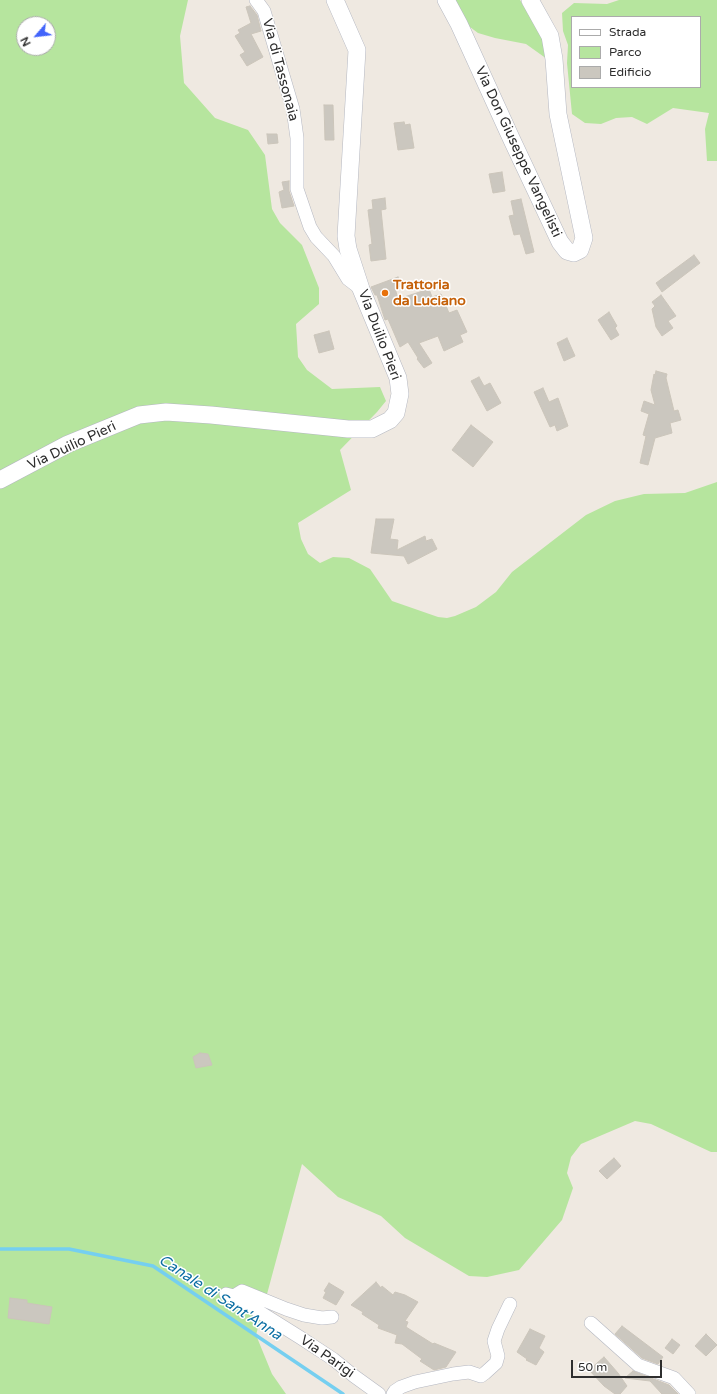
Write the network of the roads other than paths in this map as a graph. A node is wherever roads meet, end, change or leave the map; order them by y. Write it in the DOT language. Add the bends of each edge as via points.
graph roads {
  1 [pos="256,0"];
  2 [pos="446,0"];
  3 [pos="530,0"];
  4 [pos="338,6"];
  5 [pos="361,289"];
  6 [pos="0,480"];
  7 [pos="510,1304"];
  8 [pos="332,1317"];
  9 [pos="591,1323"];
  10 [pos="379,1394"];
  11 [pos="393,1394"];
  12 [pos="689,1394"];
  1 -- 5 [label="street, Via di Tassonaia" via="264,11 294,110 297,188 310,227 334,256 348,279"];
  2 -- 3 [label="street, Via Don Giuseppe Vangelisti" via="560,242 566,251 574,253 580,250 584,238 558,114 554,59 550,36"];
  4 -- 5 [label="street, Via Duilio Pieri" via="357,50 346,236"];
  5 -- 6 [label="street, Via Duilio Pieri" via="398,378 400,394 396,413 390,420 372,429 348,430 211,415 166,412 139,415 68,444"];
  7 -- 11 [label="street" via="494,1341 498,1356 496,1363 485,1373 481,1376 469,1372 453,1374 415,1382 401,1387"];
  8 -- 10 [label="street, Via Parigi" via="322,1318 298,1313 242,1291 230,1295 333,1359"];
  9 -- 12 [label="street" via="638,1365 674,1378"];
}
